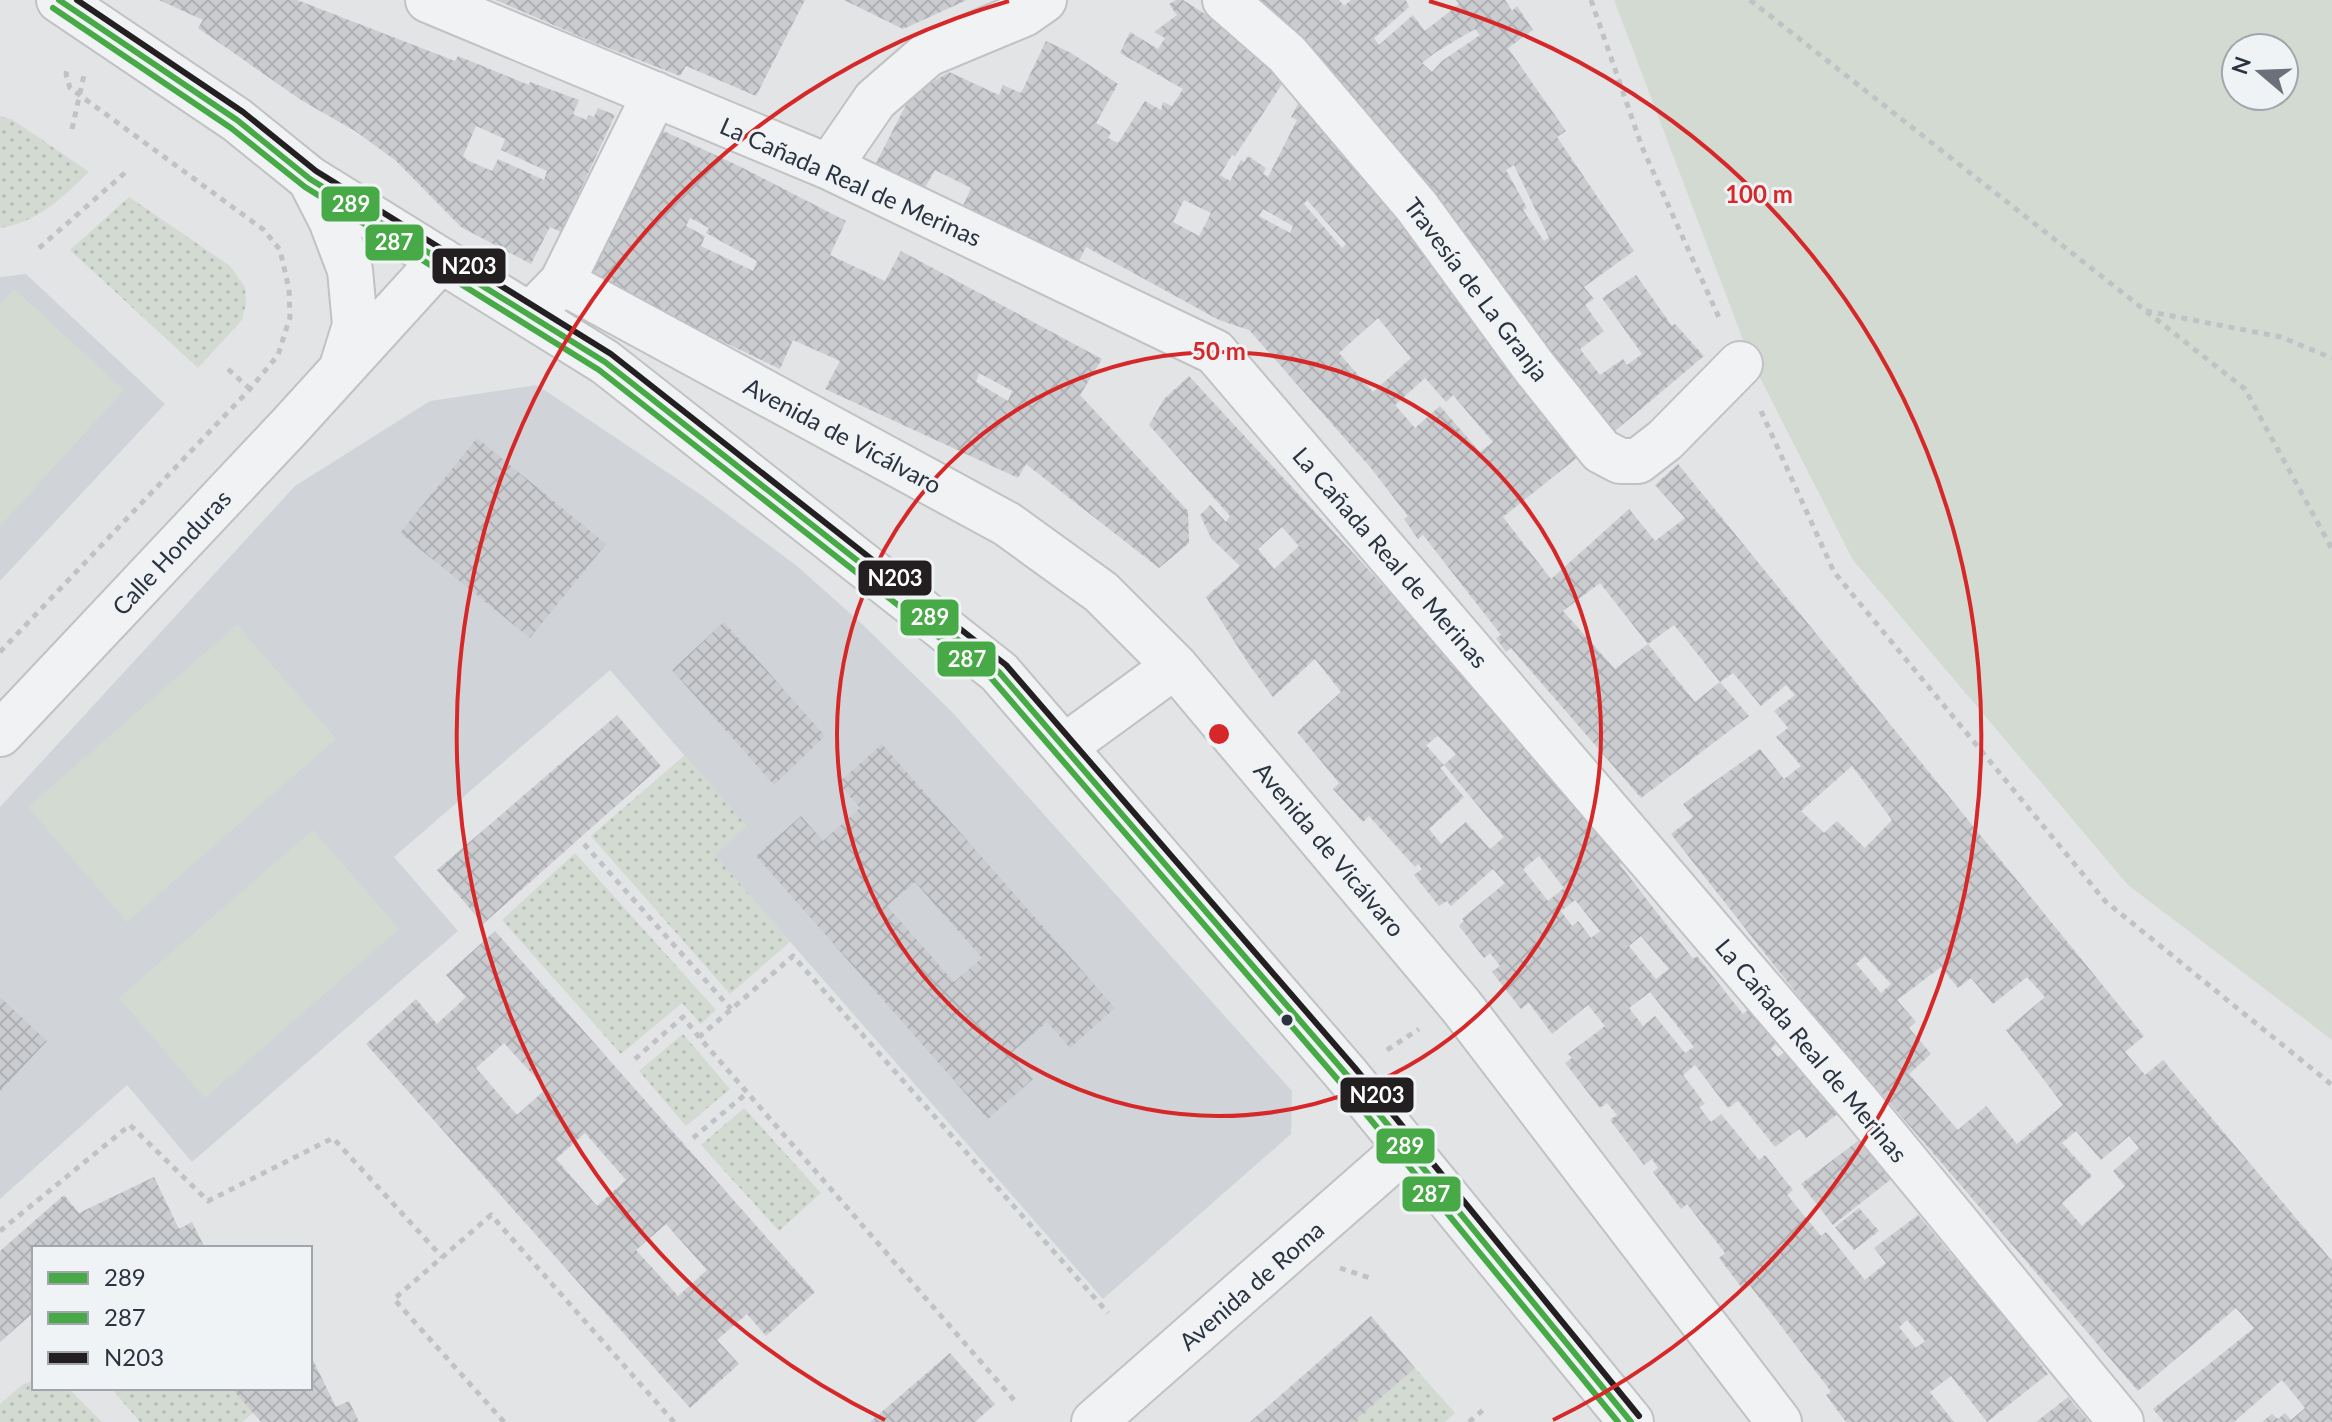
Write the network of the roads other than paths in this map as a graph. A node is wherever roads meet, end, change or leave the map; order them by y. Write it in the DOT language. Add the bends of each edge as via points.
graph roads {
  1 [pos="428,0"];
  2 [pos="1044,0"];
  3 [pos="1225,0"];
  4 [pos="68,6"];
  5 [pos="655,94"];
  6 [pos="829,167"];
  7 [pos="310,179"];
  8 [pos="441,260"];
  9 [pos="562,282"];
  10 [pos="531,314"];
  11 [pos="1740,364"];
  12 [pos="342,369"];
  13 [pos="1175,666"];
  14 [pos="0,734"];
  15 [pos="1064,747"];
  16 [pos="1406,1148"];
  17 [pos="1094,1422"];
  18 [pos="1631,1422"];
  19 [pos="1779,1422"];
  20 [pos="2121,1422"];
  1 -- 5 [label="street, La Cañada Real de Merinas"];
  2 -- 6 [label="street" via="1024,14 928,54 875,100"];
  3 -- 11 [label="street, Travesía de La Granja" via="1287,54 1408,196 1601,451 1620,461 1638,461"];
  4 -- 7 [label="street" via="237,120"];
  5 -- 6 [label="street, La Cañada Real de Merinas"];
  5 -- 9 [label="street"];
  6 -- 20 [label="street, La Cañada Real de Merinas" via="1215,352 1859,1104"];
  7 -- 8 [label="street"];
  7 -- 12 [label="street, Calle Honduras" via="350,270 355,325"];
  8 -- 10 [label="street"];
  8 -- 12 [label="street, Calle Honduras"];
  9 -- 10 [label="street"];
  9 -- 13 [label="street, Avenida de Vicálvaro" via="1007,524 1101,592"];
  10 -- 15 [label="street" via="605,362 999,672"];
  12 -- 14 [label="street, Calle Honduras"];
  13 -- 15 [label="street"];
  13 -- 19 [label="street, Avenida de Vicálvaro" via="1461,1006"];
  15 -- 16 [label="street"];
  16 -- 17 [label="street, Avenida de Roma"];
  16 -- 18 [label="street"];
}
